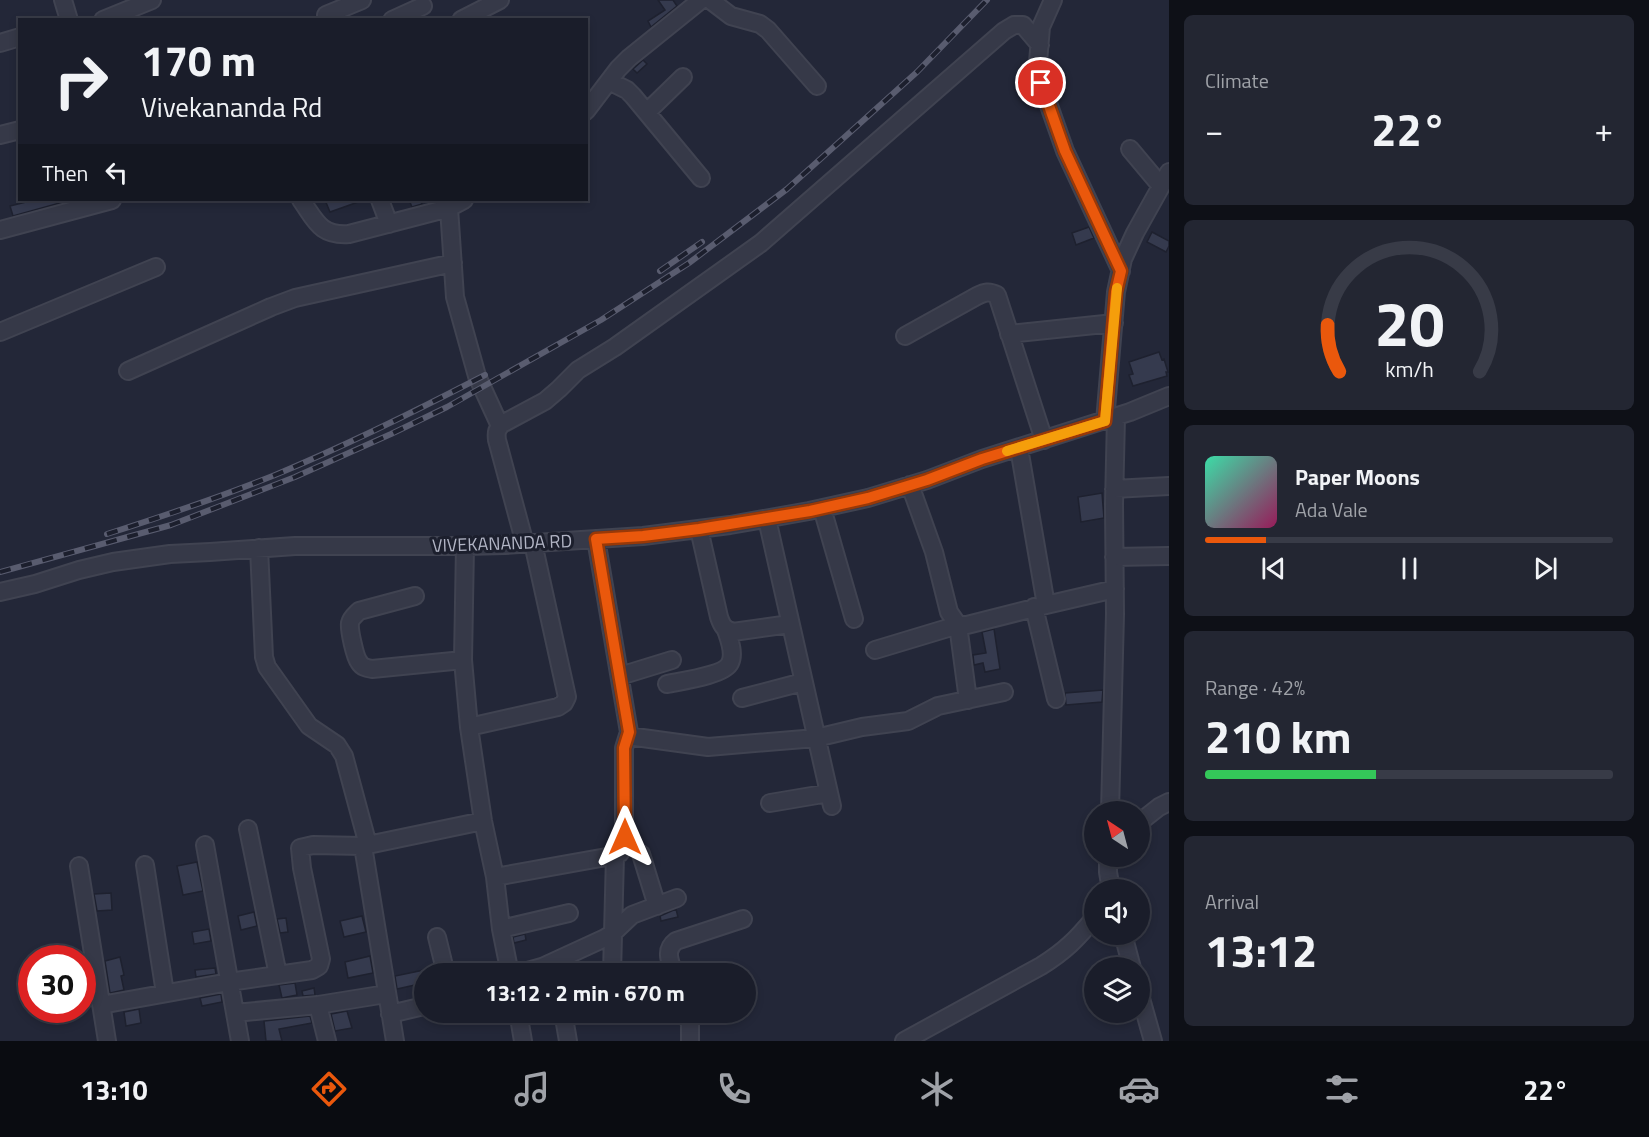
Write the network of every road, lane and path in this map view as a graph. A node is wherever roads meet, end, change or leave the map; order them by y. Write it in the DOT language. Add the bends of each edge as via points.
graph roads {
  1 [pos="63,0"];
  2 [pos="152,0"];
  3 [pos="362,0"];
  4 [pos="500,0"];
  5 [pos="701,0"];
  6 [pos="710,0"];
  7 [pos="1053,0"];
  8 [pos="425,9"];
  9 [pos="326,15"];
  10 [pos="68,18"];
  11 [pos="108,18"];
  12 [pos="398,18"];
  13 [pos="465,18"];
  14 [pos="18,38"];
  15 [pos="0,43"];
  16 [pos="1040,45"];
  17 [pos="683,77"];
  18 [pos="609,81"];
  19 [pos="817,86"];
  20 [pos="592,91"];
  21 [pos="647,112"];
  22 [pos="18,130"];
  23 [pos="0,135"];
  24 [pos="1130,149"];
  25 [pos="701,178"];
  26 [pos="1165,179"];
  27 [pos="108,201"];
  28 [pos="302,201"];
  29 [pos="380,201"];
  30 [pos="456,204"];
  31 [pos="389,224"];
  32 [pos="0,230"];
  33 [pos="453,263"];
  34 [pos="156,267"];
  35 [pos="1121,271"];
  36 [pos="1114,323"];
  37 [pos="0,332"];
  38 [pos="1009,334"];
  39 [pos="905,336"];
  40 [pos="128,371"];
  41 [pos="1169,396"];
  42 [pos="1110,419"];
  43 [pos="500,426"];
  44 [pos="1044,440"];
  45 [pos="1019,448"];
  46 [pos="910,485"];
  47 [pos="1169,486"];
  48 [pos="1114,489"];
  49 [pos="822,508"];
  50 [pos="767,519"];
  51 [pos="699,529"];
  52 [pos="596,539"];
  53 [pos="529,543"];
  54 [pos="465,546"];
  55 [pos="259,548"];
  56 [pos="1169,556"];
  57 [pos="1114,557"];
  58 [pos="1115,589"];
  59 [pos="0,592"];
  60 [pos="415,596"];
  61 [pos="1040,606"];
  62 [pos="854,619"];
  63 [pos="790,624"];
  64 [pos="958,624"];
  65 [pos="726,630"];
  66 [pos="875,650"];
  67 [pos="463,660"];
  68 [pos="672,660"];
  69 [pos="620,676"];
  70 [pos="803,682"];
  71 [pos="667,684"];
  72 [pos="1004,692"];
  73 [pos="742,698"];
  74 [pos="1056,699"];
  75 [pos="968,700"];
  76 [pos="469,727"];
  77 [pos="628,736"];
  78 [pos="816,738"];
  79 [pos="1110,801"];
  80 [pos="1169,802"];
  81 [pos="770,803"];
  82 [pos="1150,814"];
  83 [pos="483,821"];
  84 [pos="248,829"];
  85 [pos="205,845"];
  86 [pos="365,845"];
  87 [pos="641,854"];
  88 [pos="615,855"];
  89 [pos="145,865"];
  90 [pos="79,866"];
  91 [pos="495,877"];
  92 [pos="677,898"];
  93 [pos="657,906"];
  94 [pos="569,913"];
  95 [pos="743,919"];
  96 [pos="501,929"];
  97 [pos="1084,930"];
  98 [pos="612,934"];
  99 [pos="436,938"];
  100 [pos="443,963"];
  101 [pos="508,963"];
  102 [pos="562,963"];
  103 [pos="612,963"];
  104 [pos="671,963"];
  105 [pos="278,975"];
  106 [pos="229,982"];
  107 [pos="165,993"];
  108 [pos="386,994"];
  109 [pos="101,1005"];
  110 [pos="318,1005"];
  111 [pos="414,1008"];
  112 [pos="235,1013"];
  113 [pos="390,1014"];
  114 [pos="520,1023"];
  115 [pos="565,1023"];
  116 [pos="690,1023"];
  117 [pos="1148,1023"];
  118 [pos="107,1041"];
  119 [pos="240,1041"];
  120 [pos="327,1041"];
  121 [pos="394,1041"];
  122 [pos="523,1041"];
  123 [pos="568,1041"];
  124 [pos="690,1041"];
  125 [pos="904,1041"];
  126 [pos="1153,1041"];
  1 -- 10 [label="street"];
  2 -- 11 [label="street"];
  3 -- 9 [label="street"];
  4 -- 13 [label="street"];
  5 -- 18 [label="street" via="629,58"];
  6 -- 19 [label="street" via="731,16 768,30"];
  7 -- 16 [label="street" via="1041,27"];
  8 -- 12 [label="street"];
  14 -- 15 [label="street"];
  16 -- 35 [label="street" via="1041,83 1065,151"];
  16 -- 43 [label="street" via="1023,25 1004,31 761,243 578,370 545,401"];
  17 -- 21 [label="street"];
  18 -- 20 [label="street"];
  18 -- 21 [label="street" via="627,90"];
  21 -- 25 [label="street"];
  22 -- 23 [label="street"];
  24 -- 26 [label="street"];
  26 -- 35 [label="street" via="1135,233"];
  27 -- 32 [label="street"];
  28 -- 31 [label="street" via="319,225 336,235"];
  29 -- 31 [label="street"];
  30 -- 31 [label="street"];
  30 -- 33 [label="street"];
  33 -- 40 [label="street" via="295,298"];
  33 -- 43 [label="street" via="455,297 477,376"];
  34 -- 37 [label="street"];
  35 -- 36 [label="street"];
  36 -- 38 [label="street"];
  36 -- 42 [label="street"];
  38 -- 39 [label="street" via="997,295 985,292"];
  38 -- 44 [label="street"];
  41 -- 42 [label="street, VIVEKANANDA RD"];
  42 -- 44 [label="street, VIVEKANANDA RD"];
  42 -- 48 [label="street"];
  43 -- 53 [label="street" via="497,440"];
  44 -- 45 [label="street, VIVEKANANDA RD"];
  45 -- 46 [label="street, VIVEKANANDA RD"];
  45 -- 61 [label="street"];
  46 -- 49 [label="street, VIVEKANANDA RD"];
  46 -- 64 [label="street" via="934,552 949,612"];
  47 -- 48 [label="street"];
  48 -- 57 [label="street"];
  49 -- 50 [label="street, VIVEKANANDA RD"];
  49 -- 62 [label="street"];
  50 -- 51 [label="street, VIVEKANANDA RD"];
  50 -- 63 [label="street"];
  51 -- 52 [label="street, VIVEKANANDA RD"];
  51 -- 65 [label="street" via="719,617"];
  52 -- 53 [label="street, VIVEKANANDA RD"];
  52 -- 69 [label="street"];
  53 -- 54 [label="street, VIVEKANANDA RD"];
  53 -- 76 [label="street" via="567,697 558,707"];
  54 -- 55 [label="street, VIVEKANANDA RD"];
  54 -- 67 [label="street"];
  55 -- 59 [label="street, VIVEKANANDA RD" via="144,557"];
  55 -- 86 [label="street" via="267,667 309,726 341,750"];
  56 -- 57 [label="street"];
  57 -- 58 [label="street"];
  58 -- 61 [label="street"];
  58 -- 79 [label="street"];
  60 -- 67 [label="street" via="359,611 354,616 350,630 360,665 372,669"];
  61 -- 64 [label="street"];
  61 -- 74 [label="street"];
  63 -- 65 [label="street"];
  63 -- 70 [label="street"];
  64 -- 66 [label="street"];
  64 -- 75 [label="street"];
  65 -- 71 [label="street" via="732,652 726,669"];
  67 -- 76 [label="street"];
  68 -- 69 [label="street"];
  69 -- 77 [label="street"];
  70 -- 73 [label="street"];
  70 -- 78 [label="street"];
  72 -- 75 [label="street"];
  75 -- 78 [label="street" via="938,706 908,721"];
  76 -- 83 [label="street"];
  77 -- 78 [label="street" via="708,747"];
  77 -- 88 [label="street" via="624,748 624,846"];
  78 -- 81 [label="street" via="831,800"];
  80 -- 82 [label="street"];
  83 -- 86 [label="street"];
  83 -- 91 [label="street"];
  84 -- 105 [label="street"];
  85 -- 106 [label="street"];
  86 -- 105 [label="street" via="300,848 321,959 312,970"];
  86 -- 108 [label="street"];
  87 -- 93 [label="street"];
  88 -- 91 [label="street"];
  88 -- 98 [label="street"];
  89 -- 107 [label="street"];
  90 -- 109 [label="street"];
  91 -- 96 [label="street"];
  92 -- 93 [label="street"];
  93 -- 98 [label="street" via="632,915"];
  94 -- 96 [label="street"];
  95 -- 104 [label="street" via="676,941 668,952"];
  96 -- 101 [label="street"];
  97 -- 125 [label="street" via="1041,966"];
  98 -- 102 [label="street"];
  98 -- 103 [label="street"];
  99 -- 100 [label="street"];
  105 -- 106 [label="street"];
  106 -- 107 [label="street"];
  106 -- 112 [label="street"];
  107 -- 109 [label="street"];
  108 -- 110 [label="street"];
  108 -- 113 [label="street"];
  109 -- 118 [label="street"];
  110 -- 112 [label="street"];
  110 -- 120 [label="street"];
  111 -- 113 [label="street"];
  112 -- 119 [label="street"];
  113 -- 121 [label="street"];
  114 -- 122 [label="street"];
  115 -- 123 [label="street"];
  116 -- 124 [label="street"];
  117 -- 126 [label="street"];
}
